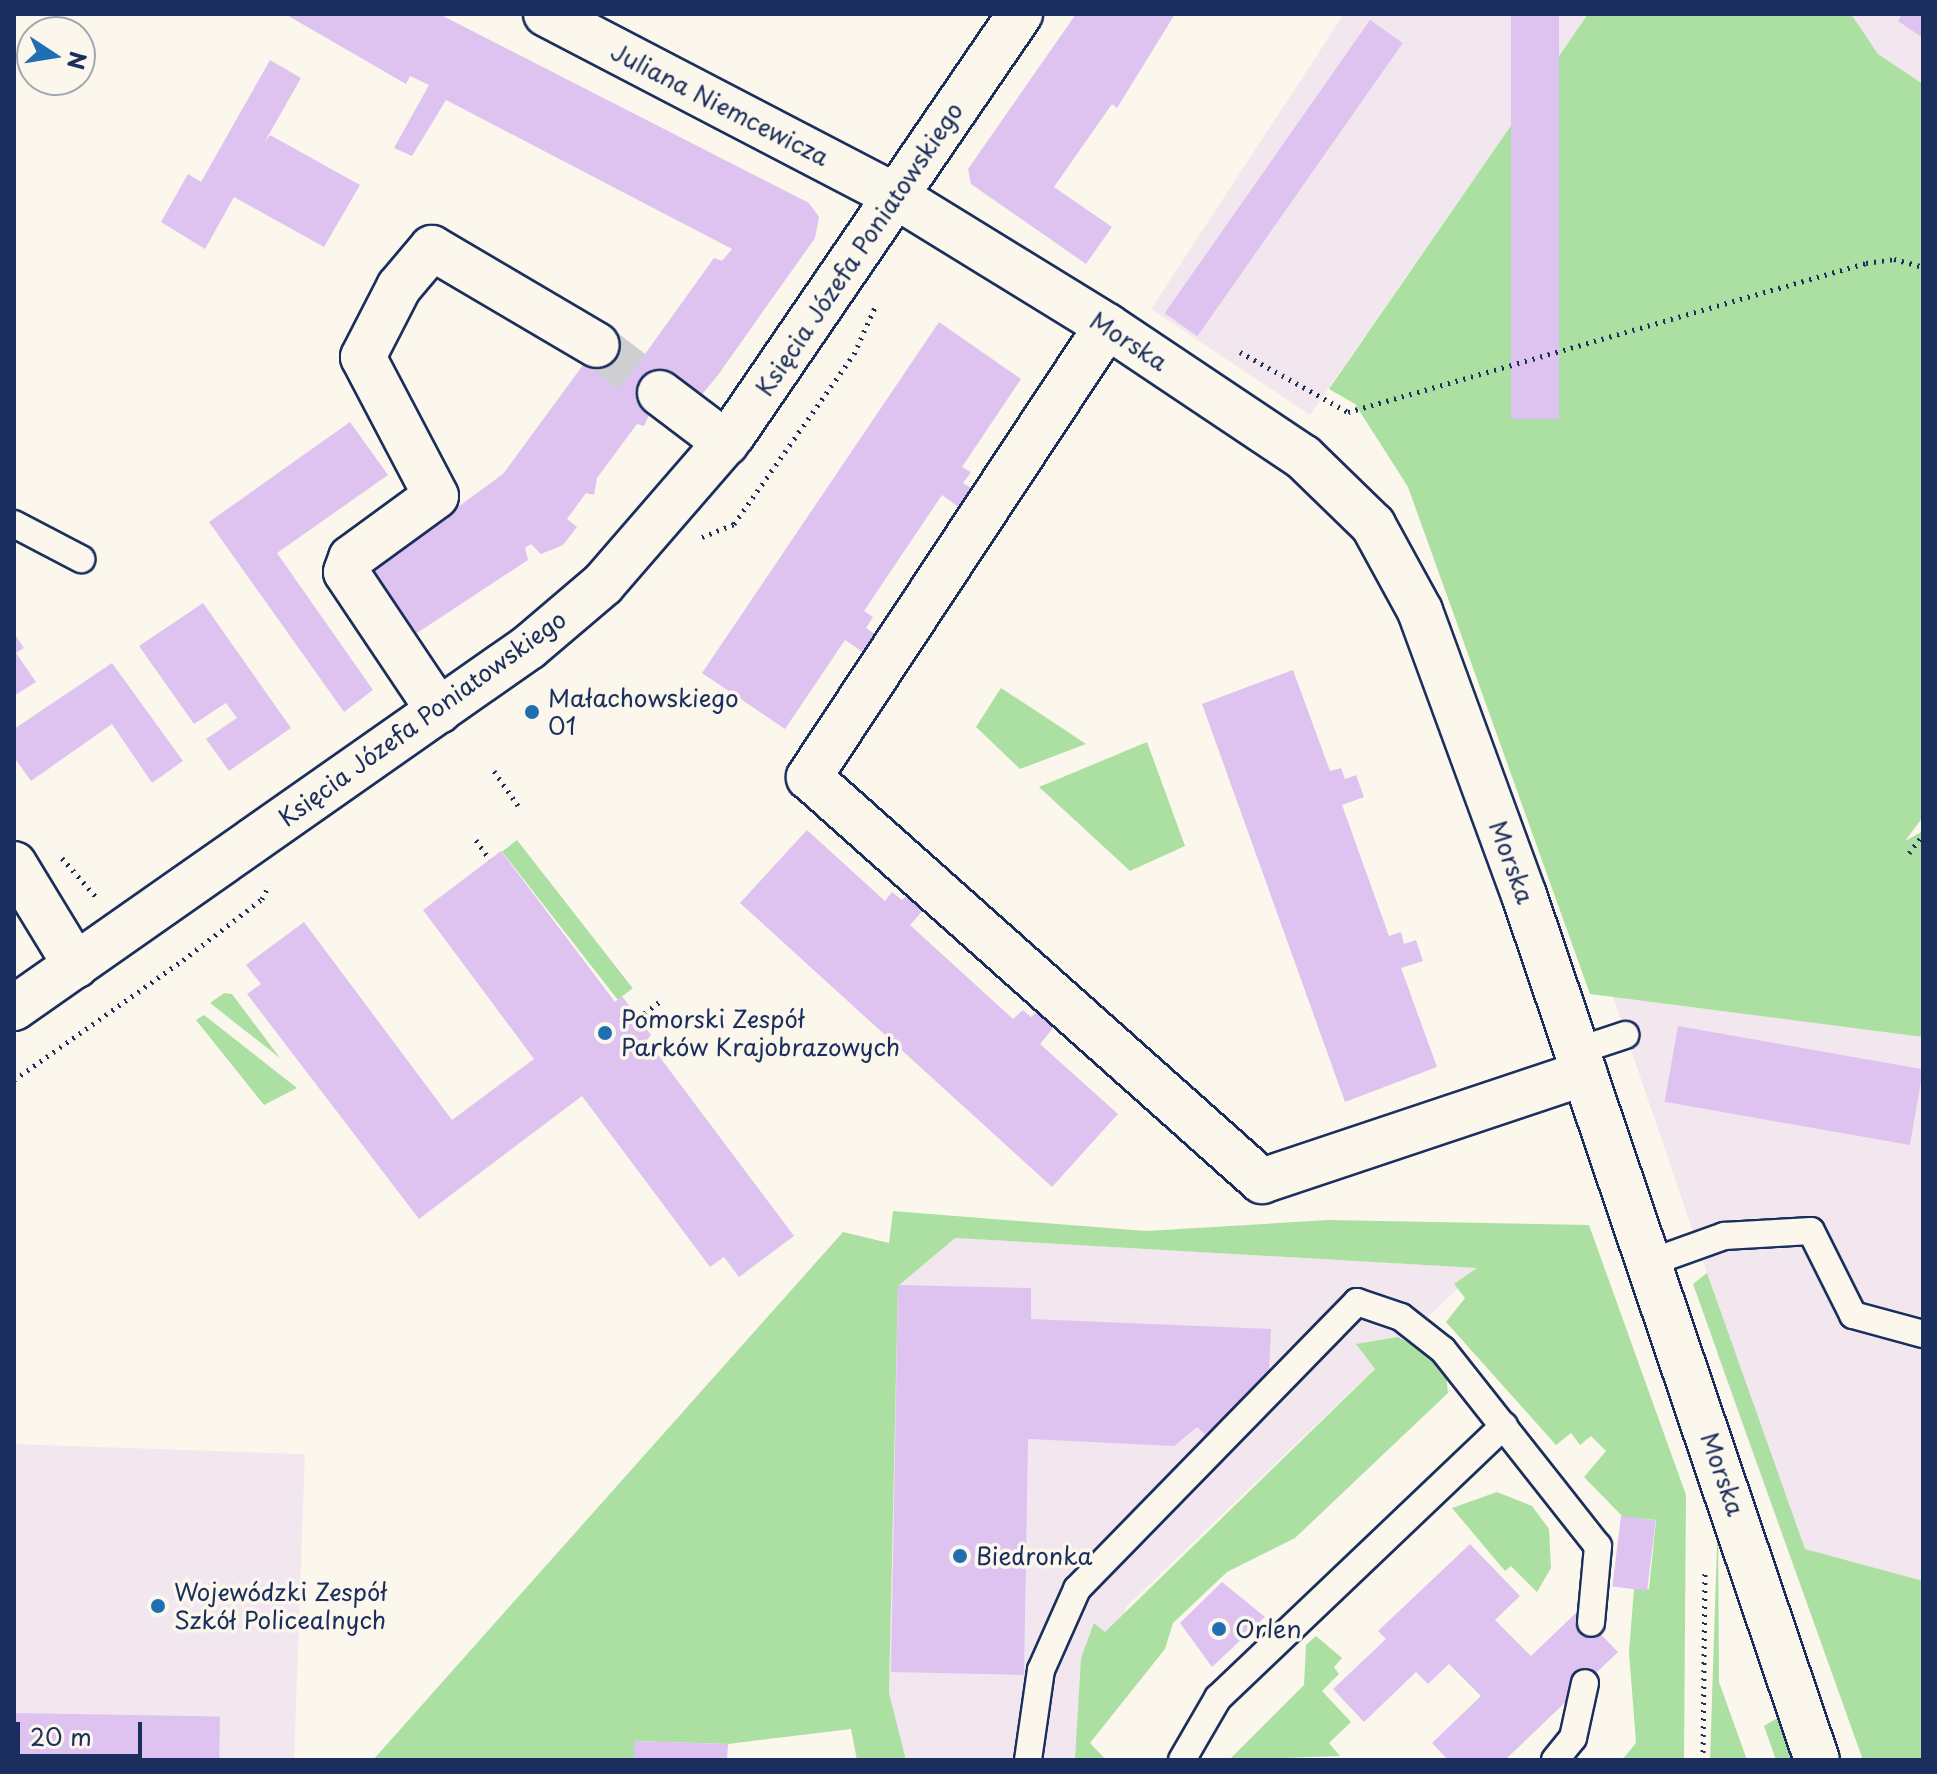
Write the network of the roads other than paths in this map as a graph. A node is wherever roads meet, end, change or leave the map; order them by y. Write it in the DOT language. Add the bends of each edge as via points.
graph roads {
  1 [pos="546,14"];
  2 [pos="1020,14"];
  3 [pos="894,195"];
  4 [pos="1107,326"];
  5 [pos="597,345"];
  6 [pos="660,393"];
  7 [pos="726,443"];
  8 [pos="14,524"];
  9 [pos="81,559"];
  10 [pos="439,711"];
  11 [pos="14,864"];
  12 [pos="76,966"];
  13 [pos="14,1008"];
  14 [pos="1625,1035"];
  15 [pos="1581,1062"];
  16 [pos="1649,1263"];
  17 [pos="1923,1334"];
  18 [pos="1504,1426"];
  19 [pos="1591,1623"];
  20 [pos="1585,1683"];
  21 [pos="1028,1760"];
  22 [pos="1182,1760"];
  23 [pos="1555,1760"];
  24 [pos="1817,1760"];
  1 -- 3 [label="street, Juliana Niemcewicza"];
  2 -- 3 [label="street, Księcia Józefa Poniatowskiego"];
  3 -- 4 [label="street, Morska"];
  3 -- 7 [label="street, Księcia Józefa Poniatowskiego"];
  4 -- 15 [label="street, Morska" via="1327,476 1398,564"];
  4 -- 15 [label="street" via="809,777 1262,1181"];
  5 -- 10 [label="street" via="432,248 399,287 363,357 436,496 351,558 346,572"];
  6 -- 7 [label="street"];
  7 -- 10 [label="street, Księcia Józefa Poniatowskiego" via="603,584"];
  8 -- 9 [label="lane"];
  10 -- 12 [label="street, Księcia Józefa Poniatowskiego"];
  11 -- 12 [label="street"];
  12 -- 13 [label="street, Księcia Józefa Poniatowskiego"];
  14 -- 15 [label="lane"];
  15 -- 16 [label="street, Morska"];
  16 -- 17 [label="lane" via="1724,1236 1811,1231 1853,1315"];
  16 -- 24 [label="street, Morska"];
  18 -- 19 [label="lane" via="1598,1546"];
  18 -- 21 [label="lane" via="1420,1329 1357,1302 1077,1589 1041,1670"];
  18 -- 22 [label="lane" via="1218,1698"];
  20 -- 23 [label="lane" via="1573,1738"];
}
